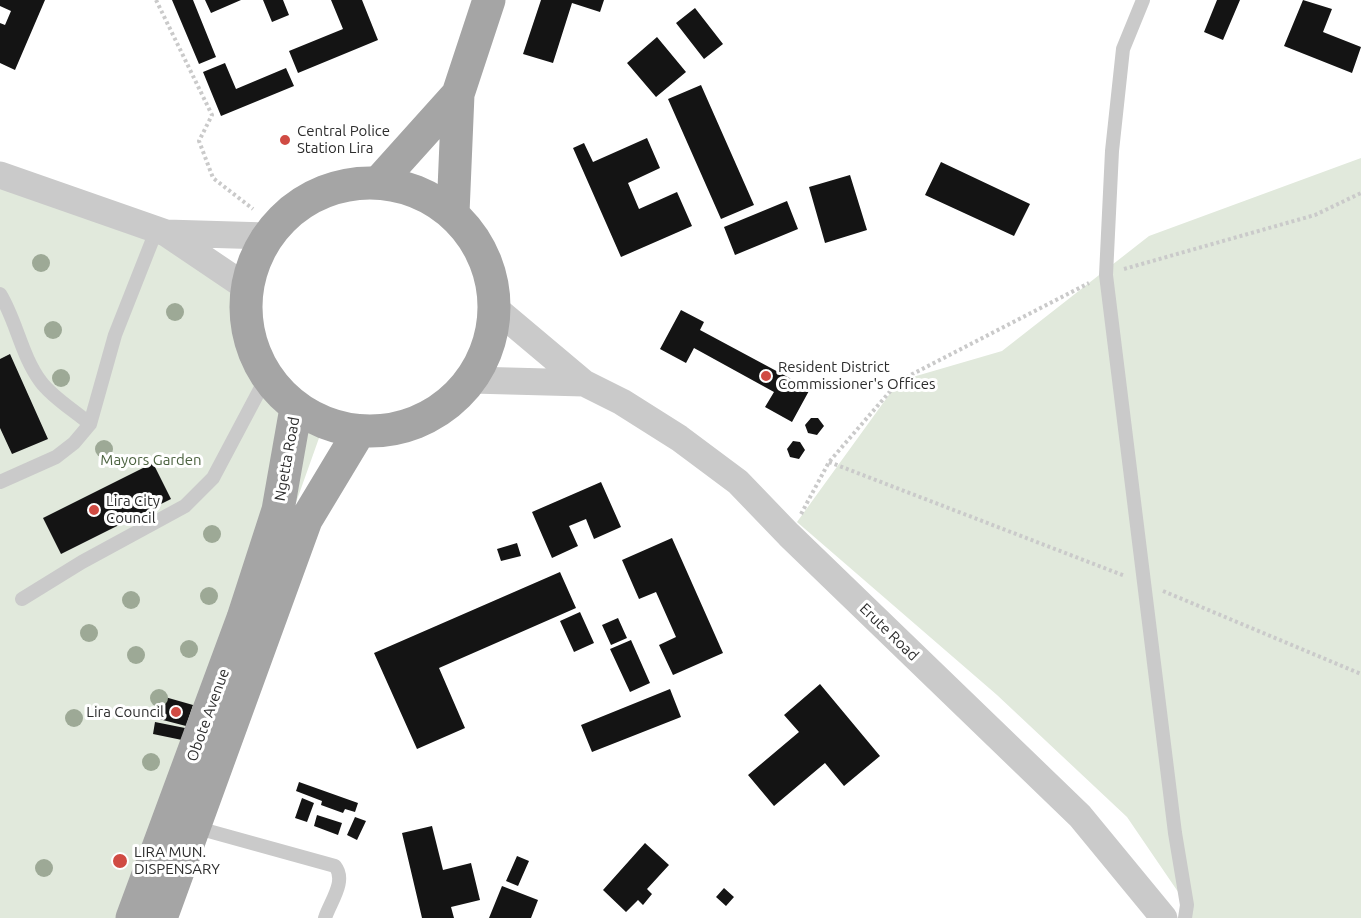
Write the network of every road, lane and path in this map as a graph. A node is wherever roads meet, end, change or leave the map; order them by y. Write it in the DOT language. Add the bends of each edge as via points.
graph roads {
  1 [pos="156,0"];
  2 [pos="489,0"];
  3 [pos="1143,0"];
  4 [pos="458,93"];
  5 [pos="0,175"];
  6 [pos="378,183"];
  7 [pos="1361,193"];
  8 [pos="453,213"];
  9 [pos="271,231"];
  10 [pos="161,232"];
  11 [pos="1106,275"];
  12 [pos="246,287"];
  13 [pos="0,294"];
  14 [pos="496,309"];
  15 [pos="266,378"];
  16 [pos="472,380"];
  17 [pos="584,383"];
  18 [pos="296,408"];
  19 [pos="90,424"];
  20 [pos="359,432"];
  21 [pos="829,462"];
  22 [pos="0,482"];
  23 [pos="292,515"];
  24 [pos="789,535"];
  25 [pos="1145,584"];
  26 [pos="22,599"];
  27 [pos="1361,674"];
  28 [pos="194,827"];
  29 [pos="132,918"];
  30 [pos="160,918"];
  31 [pos="325,918"];
  32 [pos="1164,918"];
  33 [pos="1185,918"];
  1 -- 9 [label="path" via="212,115 199,141 213,178"];
  2 -- 4 [label="main road"];
  3 -- 11 [label="lane" via="1123,49 1112,151"];
  4 -- 6 [label="main road"];
  4 -- 8 [label="main road"];
  5 -- 10 [label="street"];
  6 -- 8 [label="main road" via="418,192"];
  6 -- 9 [label="main road" via="349,184 321,192 296,207"];
  7 -- 11 [label="path" via="1315,215"];
  8 -- 14 [label="main road" via="477,241 491,273"];
  9 -- 10 [label="street"];
  9 -- 12 [label="main road"];
  10 -- 12 [label="street"];
  10 -- 19 [label="lane" via="114,335"];
  11 -- 21 [label="path" via="899,381"];
  11 -- 25 [label="lane"];
  12 -- 15 [label="main road" via="247,329"];
  13 -- 19 [label="lane" via="41,383"];
  14 -- 16 [label="main road" via="489,346"];
  14 -- 17 [label="street"];
  15 -- 18 [label="main road"];
  15 -- 26 [label="lane" via="213,478 185,506"];
  16 -- 17 [label="street"];
  16 -- 20 [label="main road" via="450,403 422,421 391,430"];
  17 -- 24 [label="street, Erute Road" via="679,438 738,482"];
  18 -- 20 [label="main road" via="325,424"];
  18 -- 23 [label="main road, Ngetta Road"];
  19 -- 22 [label="lane" via="56,457"];
  20 -- 23 [label="main road"];
  21 -- 24 [label="path"];
  21 -- 25 [label="path"];
  23 -- 28 [label="main road, Obote Avenue"];
  23 -- 29 [label="main road, Obote Avenue" via="243,618"];
  24 -- 32 [label="street, Erute Road" via="1080,816"];
  25 -- 27 [label="path"];
  25 -- 33 [label="lane" via="1187,905"];
  28 -- 30 [label="main road, Obote Avenue"];
  28 -- 31 [label="lane" via="331,863 340,875"];
}
